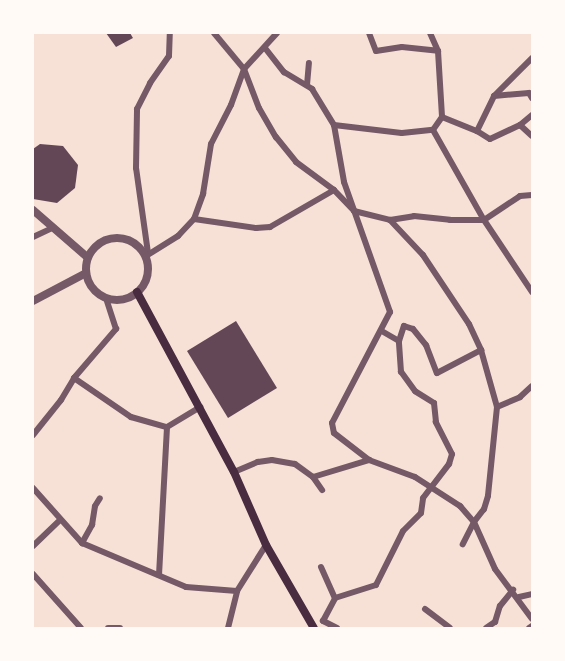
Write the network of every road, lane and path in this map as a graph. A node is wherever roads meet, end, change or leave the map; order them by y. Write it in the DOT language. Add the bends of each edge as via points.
graph roads {
  1 [pos="170,33"];
  2 [pos="214,33"];
  3 [pos="277,33"];
  4 [pos="430,33"];
  5 [pos="370,34"];
  6 [pos="265,48"];
  7 [pos="438,51"];
  8 [pos="532,58"];
  9 [pos="309,63"];
  10 [pos="244,69"];
  11 [pos="308,85"];
  12 [pos="531,95"];
  13 [pos="494,96"];
  14 [pos="532,115"];
  15 [pos="442,117"];
  16 [pos="334,125"];
  17 [pos="520,125"];
  18 [pos="434,130"];
  19 [pos="477,131"];
  20 [pos="532,136"];
  21 [pos="334,190"];
  22 [pos="532,195"];
  23 [pos="33,210"];
  24 [pos="354,211"];
  25 [pos="194,219"];
  26 [pos="390,220"];
  27 [pos="484,220"];
  28 [pos="52,228"];
  29 [pos="33,237"];
  30 [pos="147,255"];
  31 [pos="87,257"];
  32 [pos="86,273"];
  33 [pos="137,292"];
  34 [pos="532,292"];
  35 [pos="106,298"];
  36 [pos="33,301"];
  37 [pos="382,331"];
  38 [pos="399,341"];
  39 [pos="481,350"];
  40 [pos="74,378"];
  41 [pos="532,386"];
  42 [pos="200,407"];
  43 [pos="497,407"];
  44 [pos="167,427"];
  45 [pos="33,435"];
  46 [pos="369,460"];
  47 [pos="234,472"];
  48 [pos="314,477"];
  49 [pos="430,487"];
  50 [pos="33,488"];
  51 [pos="322,490"];
  52 [pos="100,498"];
  53 [pos="60,520"];
  54 [pos="474,522"];
  55 [pos="82,543"];
  56 [pos="463,544"];
  57 [pos="266,545"];
  58 [pos="33,546"];
  59 [pos="321,567"];
  60 [pos="33,574"];
  61 [pos="159,575"];
  62 [pos="513,590"];
  63 [pos="237,591"];
  64 [pos="532,594"];
  65 [pos="519,597"];
  66 [pos="335,598"];
  67 [pos="424,609"];
  68 [pos="532,619"];
  69 [pos="495,622"];
  70 [pos="81,628"];
  71 [pos="108,628"];
  72 [pos="120,628"];
  73 [pos="228,628"];
  74 [pos="314,628"];
  75 [pos="337,628"];
  76 [pos="450,628"];
  77 [pos="486,628"];
  78 [pos="499,628"];
  1 -- 30 [label="street" via="169,56 137,109 136,168 145,214"];
  2 -- 10 [label="street"];
  3 -- 6 [label="street"];
  4 -- 7 [label="street"];
  5 -- 7 [label="street" via="376,51 402,47"];
  6 -- 10 [label="street"];
  6 -- 11 [label="street" via="284,72"];
  7 -- 15 [label="street"];
  8 -- 13 [label="street"];
  9 -- 11 [label="street"];
  10 -- 21 [label="street" via="259,108 276,137 296,162"];
  10 -- 25 [label="street" via="211,144 203,194"];
  11 -- 16 [label="street"];
  12 -- 13 [label="street"];
  13 -- 19 [label="street"];
  14 -- 17 [label="street"];
  15 -- 18 [label="street"];
  15 -- 19 [label="street"];
  16 -- 18 [label="street" via="402,133"];
  16 -- 24 [label="street" via="344,182"];
  17 -- 19 [label="street" via="490,139"];
  17 -- 20 [label="street"];
  18 -- 27 [label="street"];
  21 -- 24 [label="street"];
  21 -- 25 [label="street" via="270,227"];
  22 -- 27 [label="street" via="520,196"];
  23 -- 28 [label="street"];
  24 -- 26 [label="street"];
  24 -- 37 [label="street" via="390,312"];
  25 -- 30 [label="street" via="178,236"];
  26 -- 27 [label="street" via="414,216"];
  26 -- 39 [label="street" via="423,255 469,324"];
  27 -- 34 [label="street"];
  28 -- 29 [label="street"];
  28 -- 31 [label="street"];
  30 -- 31 [label="street" via="131,241 111,237 93,248"];
  30 -- 33 [label="street" via="147,276"];
  31 -- 32 [label="street"];
  32 -- 35 [label="street" via="92,288"];
  32 -- 36 [label="street"];
  33 -- 35 [label="street" via="122,300"];
  33 -- 42 [label="main road"];
  35 -- 40 [label="street" via="117,329"];
  37 -- 38 [label="street"];
  37 -- 46 [label="street" via="332,423 334,434"];
  38 -- 39 [label="street" via="404,326 413,329 426,345 437,373"];
  38 -- 49 [label="street" via="401,372 415,392 434,403 436,422 452,454 449,464"];
  39 -- 43 [label="street"];
  40 -- 44 [label="street" via="131,417"];
  40 -- 45 [label="street"];
  41 -- 43 [label="street"];
  42 -- 44 [label="street"];
  42 -- 47 [label="main road"];
  43 -- 54 [label="street" via="488,496"];
  44 -- 61 [label="street"];
  46 -- 48 [label="street"];
  46 -- 49 [label="street" via="415,477"];
  47 -- 48 [label="street" via="273,460 295,464"];
  47 -- 57 [label="main road"];
  48 -- 51 [label="street"];
  49 -- 54 [label="street" via="448,496"];
  49 -- 66 [label="street" via="423,498 421,513 403,531 376,585"];
  50 -- 53 [label="street"];
  52 -- 55 [label="street"];
  53 -- 55 [label="street"];
  53 -- 58 [label="street"];
  54 -- 56 [label="street"];
  54 -- 62 [label="street" via="495,569"];
  55 -- 61 [label="street"];
  57 -- 63 [label="street"];
  57 -- 74 [label="main road"];
  59 -- 66 [label="street"];
  60 -- 70 [label="street"];
  61 -- 63 [label="street" via="186,587"];
  62 -- 65 [label="street"];
  62 -- 69 [label="street" via="500,606"];
  63 -- 73 [label="street"];
  64 -- 65 [label="street"];
  65 -- 68 [label="street"];
  66 -- 75 [label="street" via="323,621"];
  67 -- 76 [label="street"];
  69 -- 77 [label="street"];
  69 -- 78 [label="street"];
  71 -- 72 [label="street"];
}
